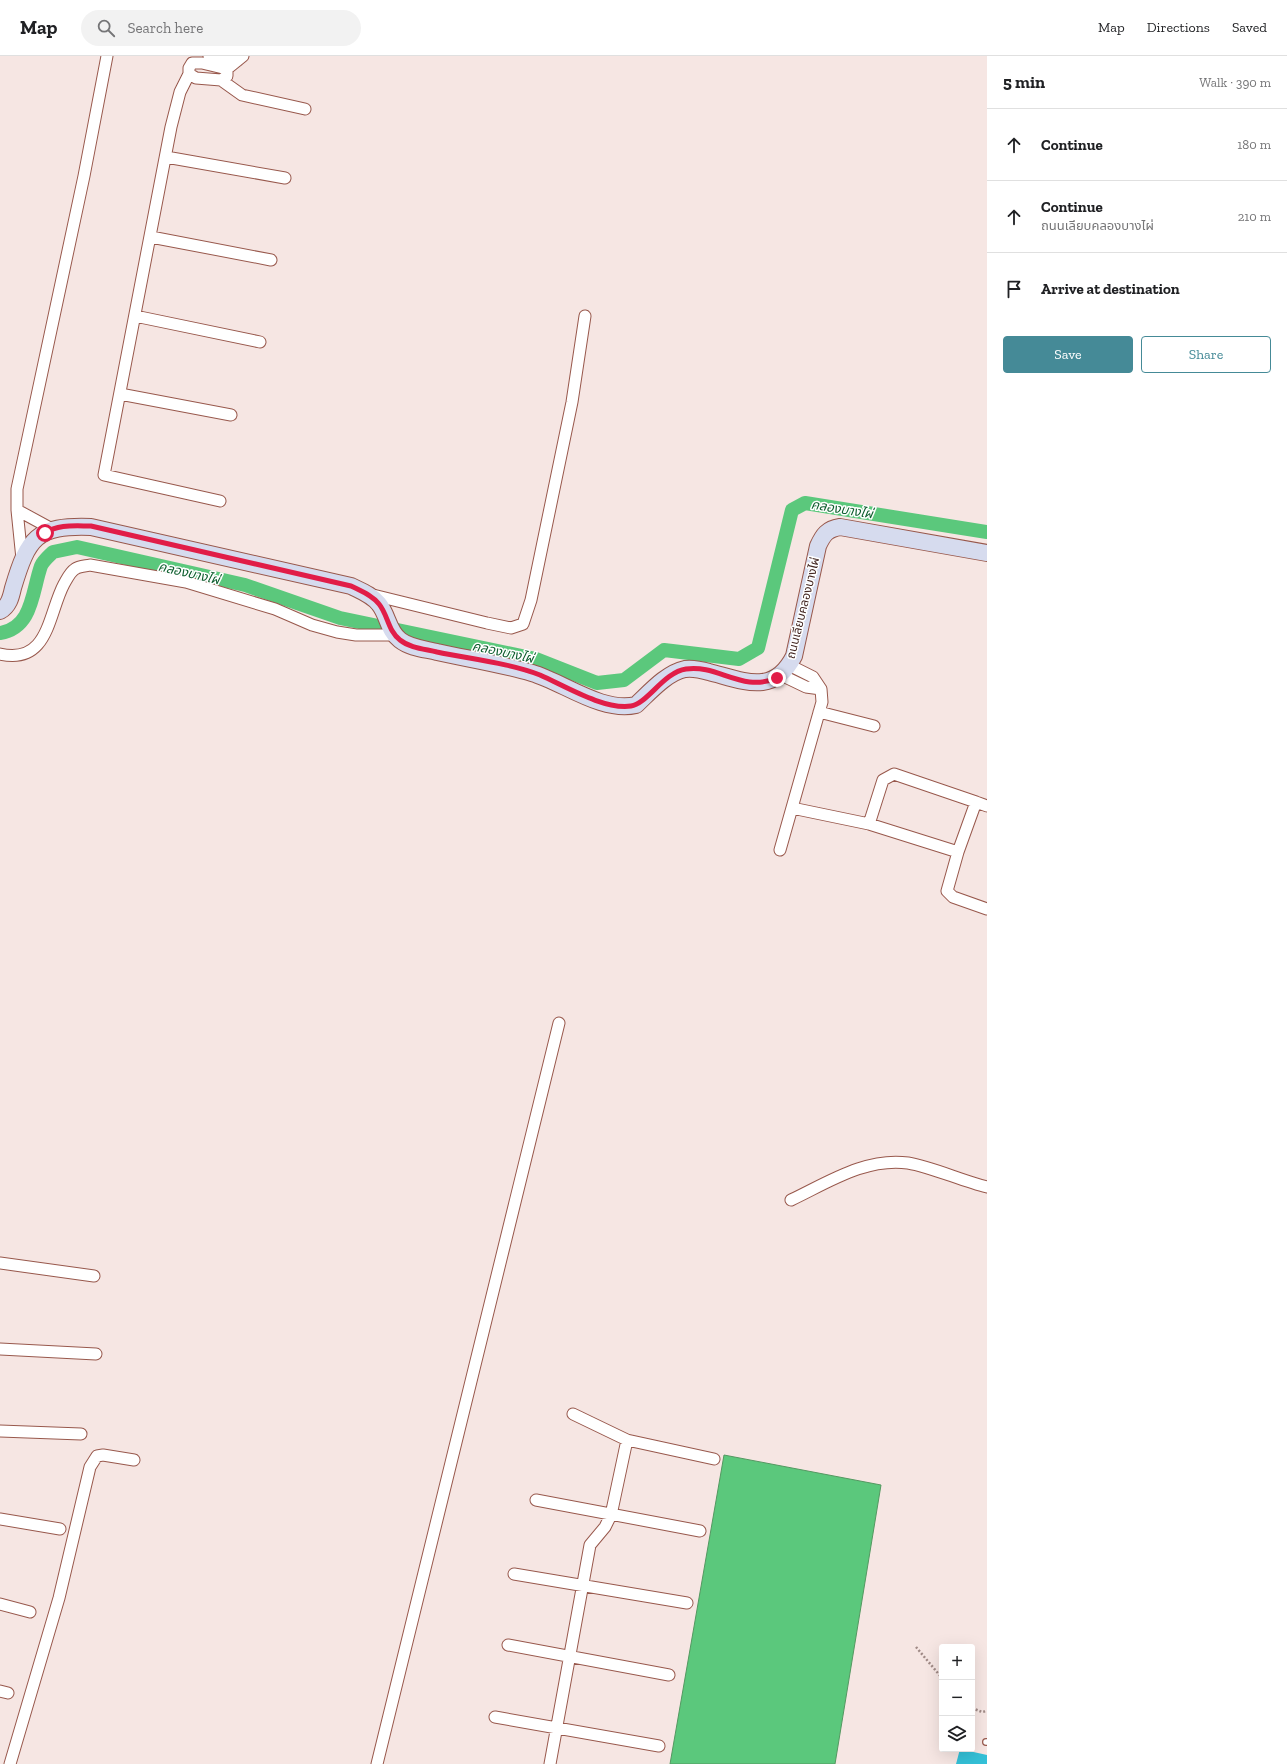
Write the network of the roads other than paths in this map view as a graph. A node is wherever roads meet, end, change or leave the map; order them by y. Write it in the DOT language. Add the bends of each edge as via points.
graph roads {
  1 [pos="107,56"];
  2 [pos="209,56"];
  3 [pos="240,59"];
  4 [pos="227,69"];
  5 [pos="189,74"];
  6 [pos="221,80"];
  7 [pos="305,109"];
  8 [pos="166,157"];
  9 [pos="285,178"];
  10 [pos="151,237"];
  11 [pos="271,260"];
  12 [pos="135,316"];
  13 [pos="585,316"];
  14 [pos="260,342"];
  15 [pos="120,394"];
  16 [pos="231,415"];
  17 [pos="220,501"];
  18 [pos="17,510"];
  19 [pos="52,528"];
  20 [pos="987,553"];
  21 [pos="22,559"];
  22 [pos="367,593"];
  23 [pos="0,611"];
  24 [pos="390,627"];
  25 [pos="0,654"];
  26 [pos="785,670"];
  27 [pos="819,712"];
  28 [pos="874,726"];
  29 [pos="976,802"];
  30 [pos="987,806"];
  31 [pos="792,808"];
  32 [pos="869,824"];
  33 [pos="780,850"];
  34 [pos="958,852"];
  35 [pos="987,909"];
  36 [pos="559,1023"];
  37 [pos="987,1187"];
  38 [pos="791,1200"];
  39 [pos="0,1263"];
  40 [pos="94,1276"];
  41 [pos="0,1349"];
  42 [pos="96,1354"];
  43 [pos="573,1414"];
  44 [pos="0,1431"];
  45 [pos="81,1434"];
  46 [pos="627,1440"];
  47 [pos="714,1459"];
  48 [pos="134,1460"];
  49 [pos="536,1500"];
  50 [pos="611,1515"];
  51 [pos="0,1520"];
  52 [pos="60,1529"];
  53 [pos="700,1531"];
  54 [pos="514,1574"];
  55 [pos="582,1586"];
  56 [pos="0,1604"];
  57 [pos="687,1604"];
  58 [pos="30,1612"];
  59 [pos="508,1645"];
  60 [pos="569,1656"];
  61 [pos="669,1675"];
  62 [pos="496,1717"];
  63 [pos="556,1728"];
  64 [pos="659,1746"];
  65 [pos="10,1764"];
  66 [pos="377,1764"];
  67 [pos="550,1764"];
  1 -- 18 [label="street" via="17,489"];
  2 -- 3 [label="street"];
  3 -- 4 [label="street"];
  4 -- 5 [label="street" via="192,63"];
  4 -- 6 [label="street" via="227,76"];
  5 -- 6 [label="street" via="196,78"];
  5 -- 8 [label="street" via="180,92"];
  6 -- 7 [label="street" via="242,96"];
  8 -- 9 [label="street"];
  8 -- 10 [label="street"];
  10 -- 11 [label="street"];
  10 -- 12 [label="street"];
  12 -- 14 [label="street"];
  12 -- 15 [label="street"];
  13 -- 22 [label="street" via="572,402 531,600 523,624 511,628 487,624"];
  15 -- 16 [label="street"];
  15 -- 17 [label="street" via="104,475"];
  18 -- 19 [label="street"];
  18 -- 21 [label="street"];
  19 -- 21 [label="street" via="38,538"];
  19 -- 22 [label="street" via="91,526 351,586"];
  20 -- 26 [label="street, ถนนเลียบคลองบางไผ่" via="840,527 831,528 823,535 818,546 794,656"];
  21 -- 23 [label="street" via="8,604"];
  22 -- 24 [label="street" via="379,604"];
  24 -- 25 [label="street" via="356,634 336,632 275,609 186,582 90,565 75,569 69,575 43,640 35,649 7,656"];
  24 -- 26 [label="street" via="410,646 516,668 604,702 624,706 636,705 664,680 685,669 705,671 757,684 769,681"];
  26 -- 27 [label="street" via="806,687 821,689 822,702"];
  27 -- 28 [label="street"];
  27 -- 31 [label="street"];
  29 -- 30 [label="street"];
  29 -- 32 [label="street" via="894,774 883,780"];
  29 -- 34 [label="street"];
  31 -- 32 [label="street"];
  31 -- 33 [label="street"];
  32 -- 34 [label="street"];
  34 -- 35 [label="street" via="947,891 953,897"];
  36 -- 66 [label="street"];
  37 -- 38 [label="street" via="908,1163 893,1163 858,1168"];
  39 -- 40 [label="street"];
  41 -- 42 [label="street"];
  43 -- 46 [label="street"];
  44 -- 45 [label="street"];
  46 -- 47 [label="street"];
  46 -- 50 [label="street"];
  48 -- 65 [label="street" via="103,1455 97,1456 90,1467 59,1598"];
  49 -- 50 [label="street"];
  50 -- 53 [label="street"];
  50 -- 55 [label="street" via="590,1545"];
  51 -- 52 [label="street"];
  54 -- 55 [label="street"];
  55 -- 57 [label="street"];
  55 -- 60 [label="street"];
  56 -- 58 [label="street"];
  59 -- 60 [label="street"];
  60 -- 61 [label="street"];
  60 -- 63 [label="street"];
  62 -- 63 [label="street"];
  63 -- 64 [label="street"];
  63 -- 67 [label="street"];
}
